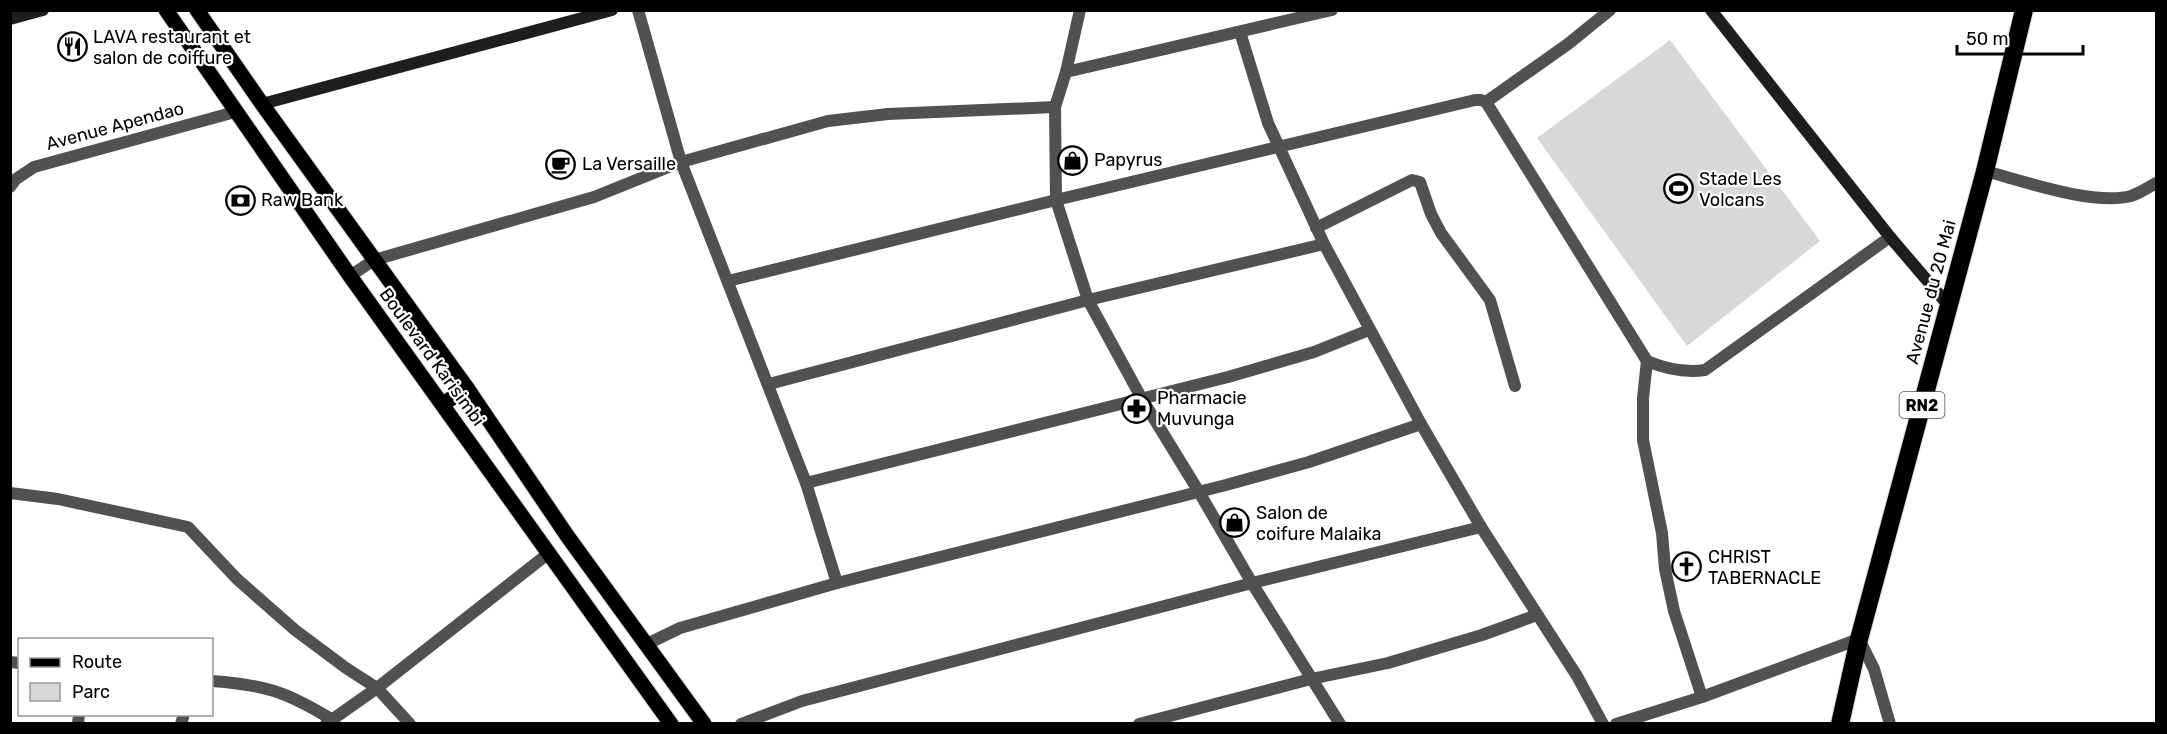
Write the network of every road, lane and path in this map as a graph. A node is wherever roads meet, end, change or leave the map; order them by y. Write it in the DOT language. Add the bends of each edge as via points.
graph roads {
  1 [pos="43,10"];
  2 [pos="166,10"];
  3 [pos="197,10"];
  4 [pos="612,10"];
  5 [pos="638,10"];
  6 [pos="1080,10"];
  7 [pos="1332,10"];
  8 [pos="1610,10"];
  9 [pos="1711,10"];
  10 [pos="2024,10"];
  11 [pos="10,19"];
  12 [pos="1240,32"];
  13 [pos="1066,72"];
  14 [pos="1486,102"];
  15 [pos="262,104"];
  16 [pos="1055,107"];
  17 [pos="235,112"];
  18 [pos="1278,148"];
  19 [pos="681,162"];
  20 [pos="1984,171"];
  21 [pos="2157,183"];
  22 [pos="10,187"];
  23 [pos="1056,200"];
  24 [pos="1316,228"];
  25 [pos="1890,237"];
  26 [pos="1324,244"];
  27 [pos="374,260"];
  28 [pos="350,276"];
  29 [pos="728,281"];
  30 [pos="1088,300"];
  31 [pos="1949,306"];
  32 [pos="1370,330"];
  33 [pos="1647,361"];
  34 [pos="769,384"];
  35 [pos="1515,386"];
  36 [pos="467,388"];
  37 [pos="1142,399"];
  38 [pos="443,404"];
  39 [pos="1421,424"];
  40 [pos="806,483"];
  41 [pos="1199,492"];
  42 [pos="10,493"];
  43 [pos="1481,526"];
  44 [pos="549,553"];
  45 [pos="837,583"];
  46 [pos="1252,583"];
  47 [pos="1537,615"];
  48 [pos="1859,639"];
  49 [pos="647,644"];
  50 [pos="1311,679"];
  51 [pos="213,681"];
  52 [pos="377,688"];
  53 [pos="1702,696"];
  54 [pos="328,721"];
  55 [pos="410,723"];
  56 [pos="670,723"];
  57 [pos="704,723"];
  58 [pos="741,723"];
  59 [pos="1139,723"];
  60 [pos="1340,723"];
  61 [pos="1604,723"];
  62 [pos="1616,723"];
  63 [pos="1840,723"];
  64 [pos="1890,723"];
  1 -- 11 [label="street"];
  2 -- 17 [label="main road, Boulevard Karisimbi"];
  3 -- 15 [label="main road"];
  4 -- 15 [label="street"];
  5 -- 19 [label="street"];
  6 -- 13 [label="street"];
  7 -- 12 [label="street"];
  8 -- 14 [label="street" via="1568,45"];
  9 -- 25 [label="street"];
  10 -- 20 [label="highway, Avenue du 20 Mai / RN2"];
  12 -- 13 [label="street"];
  12 -- 18 [label="street"];
  13 -- 16 [label="street"];
  14 -- 18 [label="street" via="1476,100"];
  14 -- 33 [label="street"];
  15 -- 27 [label="main road"];
  16 -- 19 [label="street" via="888,114 828,121"];
  16 -- 23 [label="street"];
  17 -- 22 [label="street, Avenue Apendao" via="34,167"];
  17 -- 28 [label="main road, Boulevard Karisimbi"];
  18 -- 23 [label="street"];
  18 -- 24 [label="street"];
  19 -- 27 [label="street" via="594,197"];
  19 -- 29 [label="street"];
  20 -- 21 [label="street" via="2079,195 2109,198 2132,196"];
  20 -- 31 [label="highway, Avenue du 20 Mai / RN2"];
  23 -- 29 [label="street"];
  23 -- 30 [label="street"];
  24 -- 26 [label="street"];
  24 -- 35 [label="street" via="1412,180 1420,182 1441,233 1490,300"];
  25 -- 31 [label="street"];
  25 -- 33 [label="street" via="1705,370 1677,370"];
  26 -- 30 [label="street"];
  26 -- 32 [label="street"];
  27 -- 28 [label="street"];
  27 -- 36 [label="main road"];
  28 -- 38 [label="main road, Boulevard Karisimbi"];
  29 -- 34 [label="street"];
  30 -- 34 [label="street"];
  30 -- 37 [label="street"];
  31 -- 48 [label="highway, Avenue du 20 Mai / RN2"];
  32 -- 37 [label="street" via="1314,352"];
  32 -- 39 [label="street"];
  33 -- 53 [label="street" via="1643,440 1674,611"];
  34 -- 40 [label="street"];
  36 -- 38 [label="main road"];
  36 -- 49 [label="main road" via="568,537"];
  37 -- 40 [label="street"];
  37 -- 41 [label="street"];
  38 -- 44 [label="main road, Boulevard Karisimbi"];
  39 -- 41 [label="street" via="1309,462"];
  39 -- 43 [label="street"];
  40 -- 45 [label="street"];
  41 -- 45 [label="street"];
  41 -- 46 [label="street"];
  42 -- 52 [label="street" via="58,499 188,527 237,579 296,630"];
  43 -- 46 [label="street"];
  43 -- 47 [label="street"];
  44 -- 52 [label="street"];
  44 -- 56 [label="main road, Boulevard Karisimbi"];
  45 -- 49 [label="street" via="680,628"];
  46 -- 50 [label="street"];
  46 -- 58 [label="street" via="802,701"];
  47 -- 50 [label="street" via="1388,663"];
  47 -- 61 [label="street"];
  48 -- 53 [label="street"];
  48 -- 63 [label="highway, Avenue du 20 Mai / RN2"];
  48 -- 64 [label="street" via="1874,669"];
  49 -- 57 [label="main road"];
  50 -- 59 [label="street"];
  50 -- 60 [label="street"];
  51 -- 54 [label="street" via="269,688 303,702"];
  52 -- 54 [label="street"];
  52 -- 55 [label="street"];
  53 -- 62 [label="street"];
}
